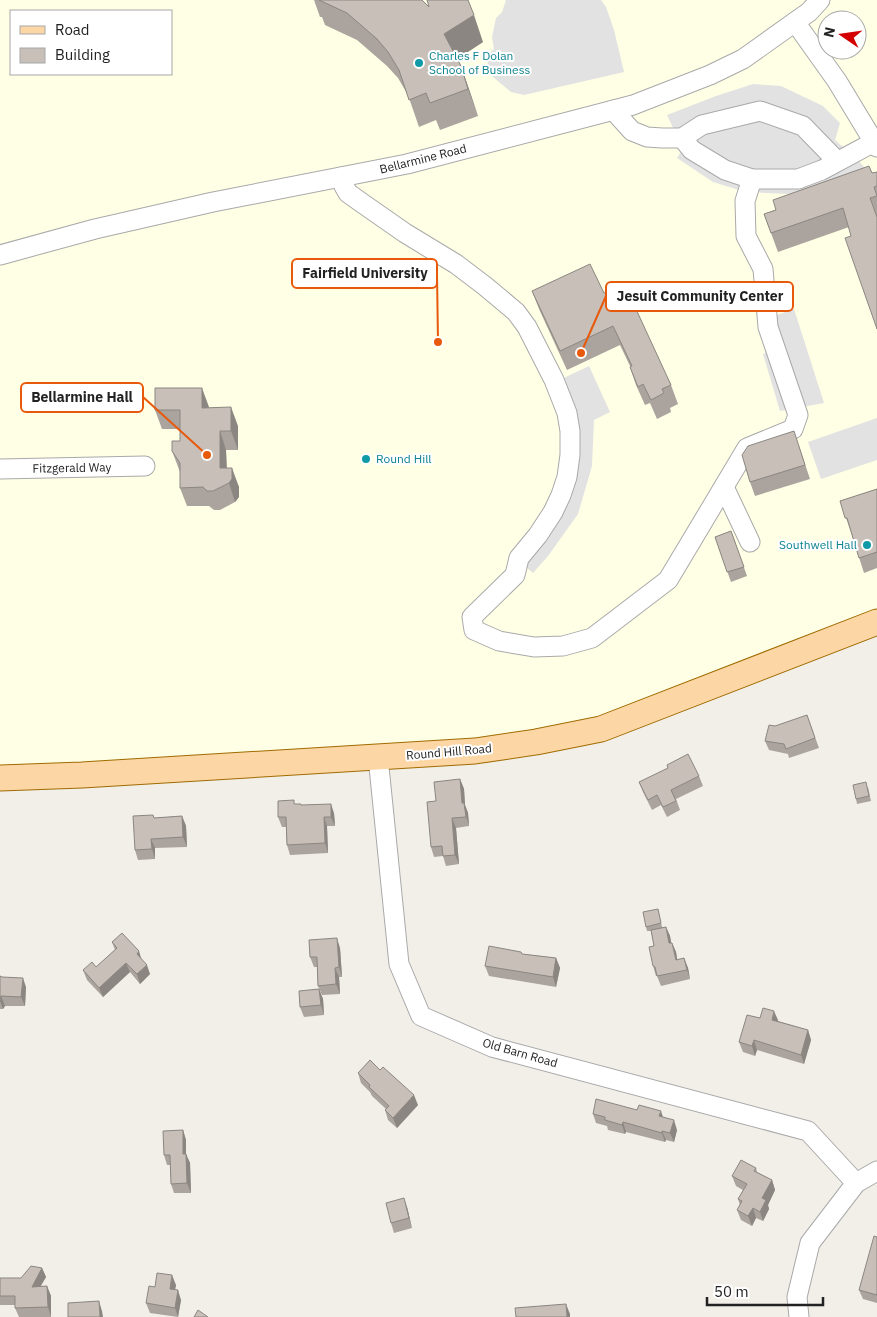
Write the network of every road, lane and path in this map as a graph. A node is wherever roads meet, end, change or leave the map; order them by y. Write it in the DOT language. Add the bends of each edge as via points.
graph roads {
  1 [pos="820,0"];
  2 [pos="795,22"];
  3 [pos="613,110"];
  4 [pos="682,138"];
  5 [pos="876,145"];
  6 [pos="837,161"];
  7 [pos="341,177"];
  8 [pos="752,179"];
  9 [pos="0,255"];
  10 [pos="145,466"];
  11 [pos="0,470"];
  12 [pos="724,487"];
  13 [pos="750,542"];
  14 [pos="877,622"];
  15 [pos="378,757"];
  16 [pos="0,778"];
  17 [pos="877,1171"];
  18 [pos="856,1183"];
  19 [pos="799,1317"];
  1 -- 2 [label="street, Bellarmine Road"];
  2 -- 3 [label="street, Bellarmine Road" via="744,59 633,105"];
  2 -- 5 [label="street" via="837,81"];
  3 -- 4 [label="street" via="632,131 647,137"];
  3 -- 7 [label="street, Bellarmine Road" via="407,164"];
  4 -- 6 [label="street" via="702,125 760,111 803,126"];
  4 -- 8 [label="street" via="692,150 725,170"];
  5 -- 6 [label="street"];
  6 -- 8 [label="street" via="798,179"];
  7 -- 9 [label="street, Bellarmine Road" via="213,202"];
  7 -- 12 [label="street" via="348,193 362,204 404,234 456,264 516,312 554,380 567,413 570,455 561,496 538,535 519,558 515,575 472,617 474,630 499,641 534,647 563,646 592,638 668,580"];
  8 -- 12 [label="street" via="745,201 746,236 764,269 768,327 798,415 792,429 747,448"];
  10 -- 11 [label="street, Fitzgerald Way"];
  12 -- 13 [label="street"];
  14 -- 15 [label="main road, Round Hill Road" via="601,729 475,751"];
  15 -- 16 [label="main road, Round Hill Road"];
  15 -- 18 [label="street, Old Barn Road" via="399,964 421,1016 492,1047 808,1131"];
  17 -- 18 [label="street"];
  18 -- 19 [label="street" via="810,1243 797,1297"];
}
